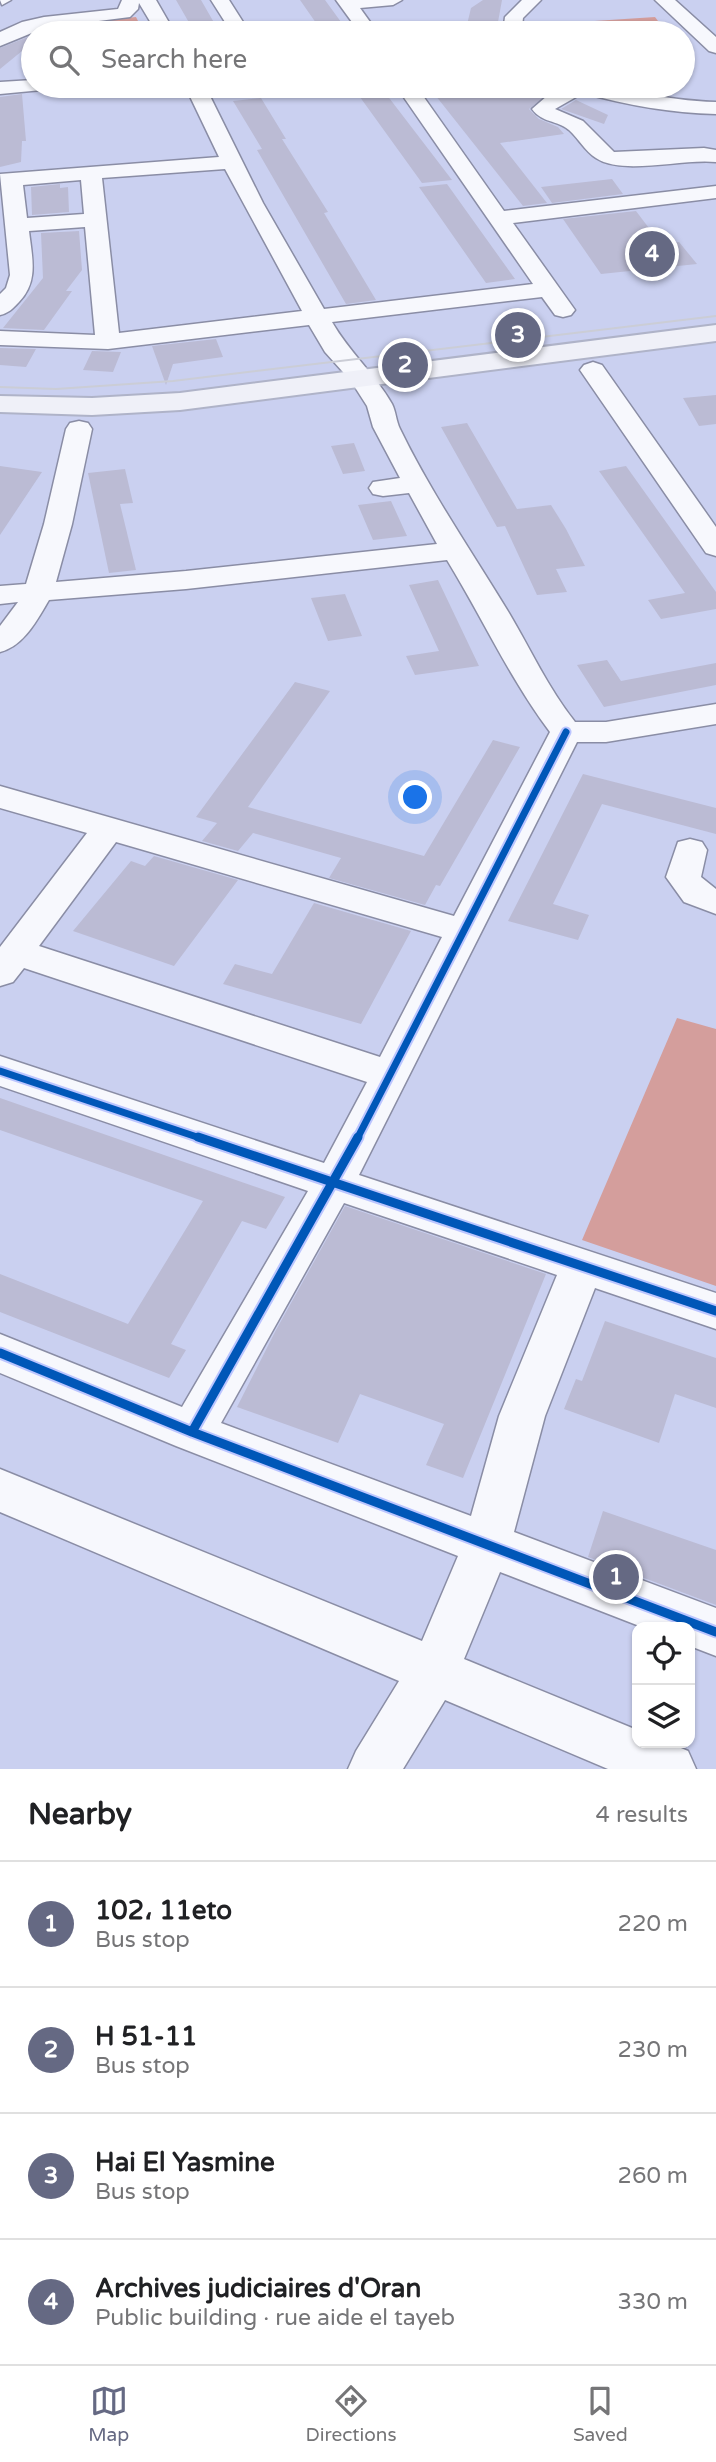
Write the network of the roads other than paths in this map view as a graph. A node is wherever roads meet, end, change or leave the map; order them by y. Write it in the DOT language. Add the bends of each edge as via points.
graph roads {
  1 [pos="131,0"];
  2 [pos="148,0"];
  3 [pos="220,0"];
  4 [pos="393,0"];
  5 [pos="532,0"];
  6 [pos="664,0"];
  7 [pos="347,2"];
  8 [pos="59,21"];
  9 [pos="159,21"];
  10 [pos="233,21"];
  11 [pos="360,21"];
  12 [pos="514,21"];
  13 [pos="694,21"];
  14 [pos="21,29"];
  15 [pos="706,29"];
  16 [pos="0,40"];
  17 [pos="716,47"];
  18 [pos="21,87"];
  19 [pos="0,88"];
  20 [pos="201,98"];
  21 [pos="414,98"];
  22 [pos="558,98"];
  23 [pos="623,98"];
  24 [pos="716,108"];
  25 [pos="716,156"];
  26 [pos="232,162"];
  27 [pos="90,175"];
  28 [pos="6,180"];
  29 [pos="716,192"];
  30 [pos="498,218"];
  31 [pos="95,220"];
  32 [pos="17,225"];
  33 [pos="549,289"];
  34 [pos="0,308"];
  35 [pos="563,310"];
  36 [pos="318,317"];
  37 [pos="716,333"];
  38 [pos="0,338"];
  39 [pos="108,342"];
  40 [pos="716,356"];
  41 [pos="593,370"];
  42 [pos="368,388"];
  43 [pos="0,404"];
  44 [pos="0,426"];
  45 [pos="79,429"];
  46 [pos="417,484"];
  47 [pos="383,488"];
  48 [pos="713,539"];
  49 [pos="455,551"];
  50 [pos="39,591"];
  51 [pos="0,595"];
  52 [pos="0,643"];
  53 [pos="716,714"];
  54 [pos="566,732"];
  55 [pos="0,797"];
  56 [pos="108,830"];
  57 [pos="690,850"];
  58 [pos="716,902"];
  59 [pos="464,931"];
  60 [pos="8,963"];
  61 [pos="0,1071"];
  62 [pos="390,1075"];
  63 [pos="334,1183"];
  64 [pos="582,1266"];
  65 [pos="716,1311"];
  66 [pos="0,1353"];
  67 [pos="192,1432"];
  68 [pos="0,1490"];
  69 [pos="487,1544"];
  70 [pos="716,1632"];
  71 [pos="434,1671"];
  72 [pos="374,1769"];
  73 [pos="670,1769"];
  1 -- 8 [label="street" via="124,13"];
  2 -- 9 [label="street"];
  3 -- 10 [label="street"];
  4 -- 7 [label="street"];
  5 -- 12 [label="street"];
  6 -- 13 [label="street"];
  7 -- 11 [label="street"];
  14 -- 16 [label="street"];
  15 -- 17 [label="street"];
  18 -- 19 [label="street"];
  20 -- 26 [label="street"];
  21 -- 30 [label="street"];
  22 -- 25 [label="street" via="542,109 548,116 572,122 606,156 630,159 700,152"];
  23 -- 24 [label="street"];
  26 -- 27 [label="street"];
  26 -- 36 [label="street"];
  27 -- 28 [label="street"];
  27 -- 31 [label="street"];
  28 -- 32 [label="street"];
  29 -- 30 [label="street"];
  30 -- 33 [label="street"];
  31 -- 32 [label="street"];
  31 -- 39 [label="street"];
  32 -- 34 [label="street" via="22,275"];
  33 -- 35 [label="street"];
  33 -- 36 [label="street"];
  36 -- 39 [label="street"];
  36 -- 42 [label="street" via="340,355"];
  37 -- 42 [label="main road"];
  38 -- 39 [label="street"];
  40 -- 41 [label="main road"];
  41 -- 42 [label="main road"];
  41 -- 48 [label="street"];
  42 -- 43 [label="main road" via="92,408"];
  42 -- 45 [label="main road" via="186,423"];
  42 -- 46 [label="street"];
  44 -- 45 [label="main road"];
  45 -- 50 [label="street"];
  46 -- 47 [label="street"];
  46 -- 49 [label="street"];
  49 -- 50 [label="street"];
  49 -- 54 [label="street" via="540,698"];
  50 -- 51 [label="street"];
  50 -- 52 [label="street" via="21,622"];
  53 -- 54 [label="street" via="606,732"];
  54 -- 59 [label="street"];
  55 -- 56 [label="street"];
  56 -- 59 [label="street"];
  56 -- 60 [label="street"];
  57 -- 58 [label="street" via="683,877 701,898"];
  59 -- 62 [label="street"];
  60 -- 62 [label="street"];
  61 -- 63 [label="street"];
  62 -- 63 [label="street"];
  63 -- 64 [label="street"];
  63 -- 67 [label="street"];
  64 -- 65 [label="street"];
  64 -- 69 [label="street" via="522,1416"];
  66 -- 67 [label="street"];
  67 -- 69 [label="street"];
  68 -- 71 [label="street"];
  69 -- 70 [label="street"];
  69 -- 71 [label="street"];
  71 -- 72 [label="street"];
  71 -- 73 [label="street"];
}
